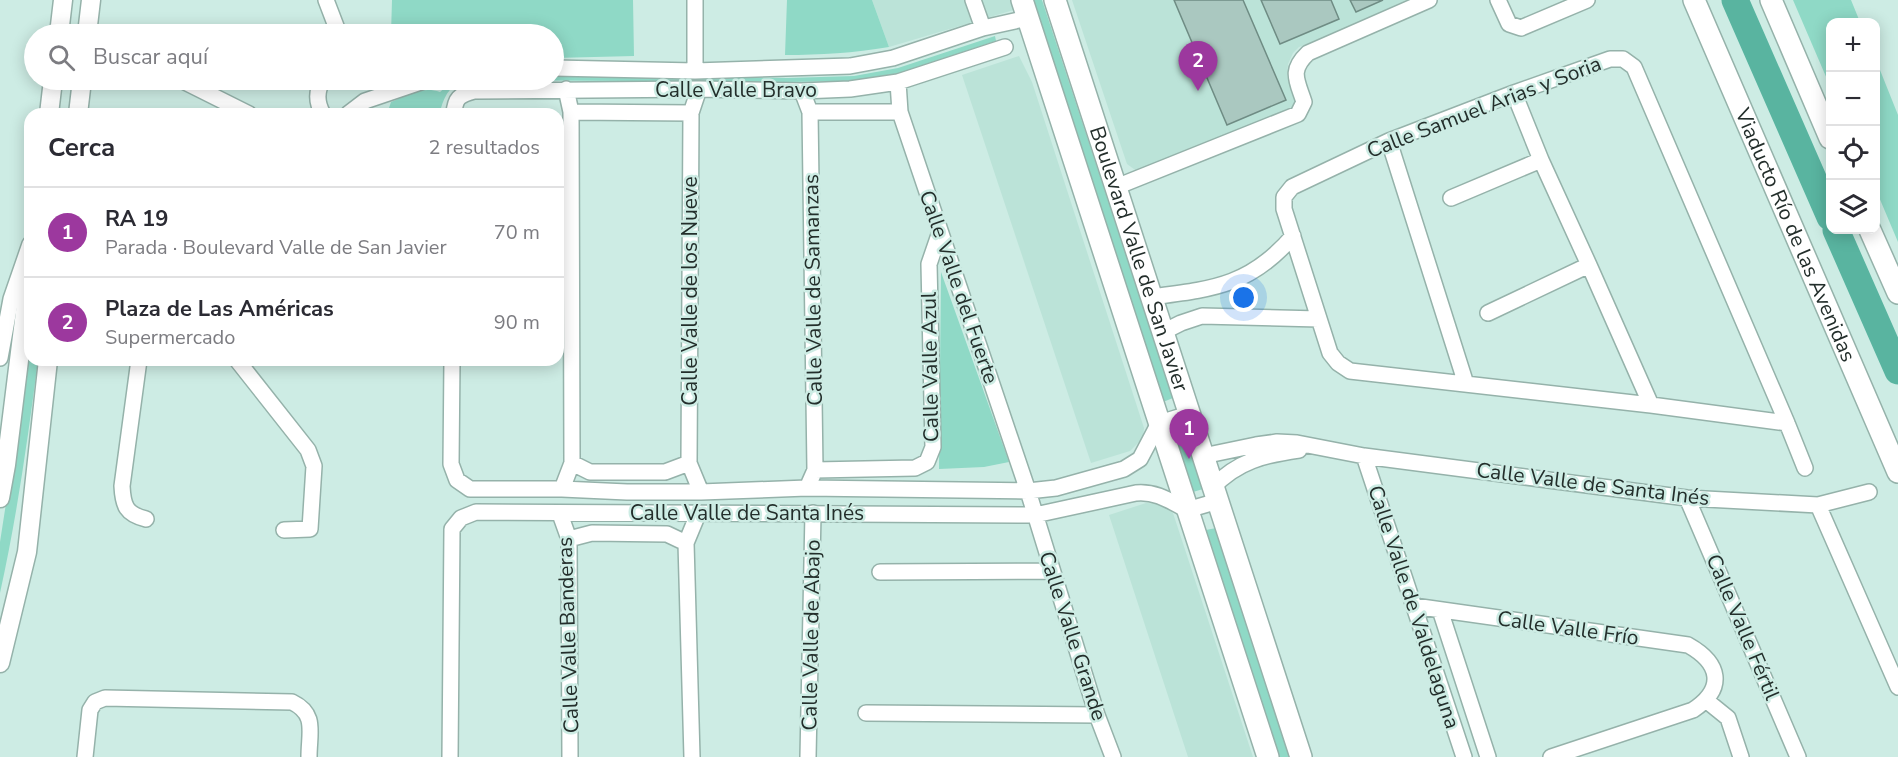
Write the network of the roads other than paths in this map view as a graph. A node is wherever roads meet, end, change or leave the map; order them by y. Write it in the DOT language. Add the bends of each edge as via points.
graph roads {
  1 [pos="63,0"];
  2 [pos="92,0"];
  3 [pos="326,0"];
  4 [pos="695,0"];
  5 [pos="973,0"];
  6 [pos="1055,0"];
  7 [pos="1429,0"];
  8 [pos="1498,0"];
  9 [pos="1587,0"];
  10 [pos="1694,0"];
  11 [pos="1771,0"];
  12 [pos="1025,9"];
  13 [pos="59,24"];
  14 [pos="88,24"];
  15 [pos="335,24"];
  16 [pos="983,28"];
  17 [pos="1005,47"];
  18 [pos="564,68"];
  19 [pos="695,70"];
  20 [pos="898,82"];
  21 [pos="699,89"];
  22 [pos="52,90"];
  23 [pos="81,90"];
  24 [pos="201,90"];
  25 [pos="318,90"];
  26 [pos="394,90"];
  27 [pos="566,90"];
  28 [pos="802,91"];
  29 [pos="1514,93"];
  30 [pos="50,108"];
  31 [pos="79,108"];
  32 [pos="237,108"];
  33 [pos="319,108"];
  34 [pos="356,108"];
  35 [pos="454,108"];
  36 [pos="571,112"];
  37 [pos="810,112"];
  38 [pos="900,112"];
  39 [pos="691,113"];
  40 [pos="1826,129"];
  41 [pos="1389,141"];
  42 [pos="1541,160"];
  43 [pos="1116,187"];
  44 [pos="1451,198"];
  45 [pos="940,232"];
  46 [pos="1872,234"];
  47 [pos="1293,236"];
  48 [pos="24,261"];
  49 [pos="1589,265"];
  50 [pos="1898,293"];
  51 [pos="1151,297"];
  52 [pos="1488,313"];
  53 [pos="1319,319"];
  54 [pos="24,320"];
  55 [pos="1163,332"];
  56 [pos="0,358"];
  57 [pos="47,366"];
  58 [pos="138,366"];
  59 [pos="242,366"];
  60 [pos="452,366"];
  61 [pos="1466,384"];
  62 [pos="1651,405"];
  63 [pos="1190,414"];
  64 [pos="1159,423"];
  65 [pos="1787,423"];
  66 [pos="1317,448"];
  67 [pos="1203,456"];
  68 [pos="1364,456"];
  69 [pos="572,463"];
  70 [pos="689,463"];
  71 [pos="1805,468"];
  72 [pos="815,470"];
  73 [pos="1898,471"];
  74 [pos="807,488"];
  75 [pos="562,489"];
  76 [pos="1028,491"];
  77 [pos="627,492"];
  78 [pos="701,492"];
  79 [pos="1869,492"];
  80 [pos="1216,494"];
  81 [pos="0,498"];
  82 [pos="1687,498"];
  83 [pos="1818,505"];
  84 [pos="1187,510"];
  85 [pos="627,512"];
  86 [pos="813,513"];
  87 [pos="560,514"];
  88 [pos="698,514"];
  89 [pos="1035,515"];
  90 [pos="146,519"];
  91 [pos="284,530"];
  92 [pos="569,539"];
  93 [pos="686,543"];
  94 [pos="1052,571"];
  95 [pos="880,572"];
  96 [pos="1414,606"];
  97 [pos="1440,610"];
  98 [pos="0,663"];
  99 [pos="1898,687"];
  100 [pos="1707,700"];
  101 [pos="866,713"];
  102 [pos="1097,715"];
  103 [pos="85,757"];
  104 [pos="309,757"];
  105 [pos="450,757"];
  106 [pos="570,757"];
  107 [pos="692,757"];
  108 [pos="808,757"];
  109 [pos="1113,757"];
  110 [pos="1268,757"];
  111 [pos="1301,757"];
  112 [pos="1464,757"];
  113 [pos="1488,757"];
  114 [pos="1551,757"];
  115 [pos="1741,757"];
  116 [pos="1798,757"];
  1 -- 13 [label="street"];
  2 -- 14 [label="street"];
  3 -- 15 [label="street"];
  4 -- 19 [label="street"];
  5 -- 16 [label="street"];
  6 -- 43 [label="main road, Boulevard Valle de San Javier"];
  7 -- 43 [label="street" via="1308,53 1298,63 1295,77 1304,102 1298,114"];
  8 -- 9 [label="street" via="1509,24 1521,28"];
  10 -- 73 [label="main road, Viaducto Río de las Avenidas"];
  11 -- 40 [label="main road"];
  12 -- 16 [label="street, Calle Valle Bravo"];
  12 -- 64 [label="main road, Boulevard Valle de San Javier"];
  16 -- 19 [label="street, Calle Valle Bravo" via="892,58 850,66"];
  17 -- 20 [label="street, Calle Valle Bravo"];
  18 -- 19 [label="street, Calle Valle Bravo"];
  20 -- 28 [label="street, Calle Valle Bravo"];
  20 -- 38 [label="street, Calle Valle del Fuerte"];
  21 -- 27 [label="street, Calle Valle Bravo"];
  21 -- 28 [label="street, Calle Valle Bravo"];
  21 -- 39 [label="street, Calle Valle de los Nueve"];
  22 -- 30 [label="street"];
  23 -- 31 [label="street"];
  24 -- 32 [label="street"];
  25 -- 33 [label="street"];
  26 -- 34 [label="street"];
  27 -- 35 [label="street, Calle Valle Bravo" via="474,91 461,95"];
  27 -- 36 [label="street"];
  28 -- 37 [label="street, Calle Valle de Samanzas"];
  29 -- 41 [label="street, Calle Samuel Arias y Soria"];
  29 -- 42 [label="street"];
  29 -- 65 [label="street, Calle Samuel Arias y Soria" via="1610,59 1623,59 1634,67"];
  36 -- 39 [label="street"];
  36 -- 69 [label="street"];
  37 -- 38 [label="street"];
  37 -- 72 [label="street, Calle Valle de Samanzas"];
  38 -- 45 [label="street, Calle Valle del Fuerte"];
  39 -- 70 [label="street, Calle Valle de los Nueve"];
  41 -- 47 [label="street, Calle Samuel Arias y Soria" via="1292,188 1284,197 1284,209"];
  41 -- 61 [label="street"];
  42 -- 44 [label="street"];
  42 -- 49 [label="street"];
  43 -- 51 [label="main road, Boulevard Valle de San Javier"];
  45 -- 72 [label="street, Calle Valle Azul" via="929,264 933,447 927,462 915,468"];
  45 -- 76 [label="street, Calle Valle del Fuerte"];
  46 -- 50 [label="main road"];
  47 -- 51 [label="street" via="1277,254 1240,279"];
  47 -- 53 [label="street, Calle Samuel Arias y Soria"];
  48 -- 56 [label="street" via="11,299"];
  49 -- 52 [label="street"];
  49 -- 62 [label="street"];
  51 -- 55 [label="main road, Boulevard Valle de San Javier"];
  53 -- 55 [label="street" via="1207,315"];
  53 -- 61 [label="street, Calle Samuel Arias y Soria" via="1330,353 1350,371"];
  54 -- 81 [label="street"];
  55 -- 63 [label="main road, Boulevard Valle de San Javier"];
  57 -- 98 [label="street" via="27,552"];
  58 -- 90 [label="street" via="122,486 123,503 132,516"];
  59 -- 91 [label="street" via="308,450 314,466 310,528"];
  60 -- 75 [label="street, Calle Valle de Santa Inés" via="451,464 457,480 470,489"];
  61 -- 62 [label="street, Calle Samuel Arias y Soria"];
  62 -- 65 [label="street, Calle Samuel Arias y Soria"];
  63 -- 64 [label="street"];
  63 -- 67 [label="main road, Boulevard Valle de San Javier"];
  64 -- 76 [label="street, Calle Valle de Santa Inés" via="1140,459 1124,470 1056,488"];
  64 -- 84 [label="main road, Boulevard Valle de San Javier"];
  65 -- 71 [label="street, Calle Samuel Arias y Soria"];
  66 -- 67 [label="street, Calle Valle de Santa Inés" via="1277,442"];
  66 -- 68 [label="street, Calle Valle de Santa Inés"];
  66 -- 80 [label="street, Calle Valle de Santa Inés" via="1247,462 1234,469"];
  67 -- 80 [label="main road, Boulevard Valle de San Javier"];
  68 -- 82 [label="street, Calle Valle de Santa Inés"];
  68 -- 96 [label="street, Calle Valle de Valdelaguna"];
  69 -- 70 [label="street" via="590,472 665,472"];
  69 -- 75 [label="street"];
  70 -- 78 [label="street, Calle Valle de los Nueve"];
  72 -- 74 [label="street, Calle Valle de Samanzas"];
  74 -- 76 [label="street, Calle Valle de Santa Inés"];
  74 -- 78 [label="street, Calle Valle de Santa Inés"];
  75 -- 77 [label="street, Calle Valle de Santa Inés"];
  76 -- 89 [label="street, Calle Valle del Fuerte"];
  77 -- 78 [label="street, Calle Valle de Santa Inés"];
  77 -- 85 [label="street"];
  79 -- 83 [label="street, Calle Valle de Santa Inés"];
  80 -- 84 [label="street, Calle Valle de Santa Inés"];
  80 -- 111 [label="main road, Boulevard Valle de San Javier"];
  82 -- 83 [label="street, Calle Valle de Santa Inés"];
  82 -- 116 [label="street, Calle Valle Fértil"];
  83 -- 99 [label="street"];
  84 -- 89 [label="street, Calle Valle de Santa Inés" via="1146,492"];
  84 -- 110 [label="main road, Boulevard Valle de San Javier"];
  85 -- 87 [label="street, Calle Valle de Santa Inés"];
  85 -- 88 [label="street, Calle Valle de Santa Inés"];
  86 -- 88 [label="street, Calle Valle de Santa Inés"];
  86 -- 89 [label="street, Calle Valle de Santa Inés"];
  86 -- 108 [label="street, Calle Valle de Abajo"];
  87 -- 92 [label="street, Calle Valle Banderas"];
  87 -- 105 [label="street, Calle Valle de Santa Inés" via="476,512 461,518 452,529"];
  88 -- 93 [label="street"];
  89 -- 94 [label="street, Calle Valle Grande"];
  92 -- 93 [label="street" via="592,533 668,534"];
  92 -- 106 [label="street, Calle Valle Banderas"];
  93 -- 107 [label="street"];
  94 -- 95 [label="street"];
  94 -- 102 [label="street, Calle Valle Grande"];
  96 -- 97 [label="street, Calle Valle Frío"];
  96 -- 112 [label="street, Calle Valle de Valdelaguna"];
  97 -- 100 [label="street, Calle Valle Frío" via="1688,645 1703,654 1713,668 1715,687"];
  97 -- 113 [label="street, Calle Valle de Valdelaguna"];
  100 -- 114 [label="street" via="1693,710"];
  100 -- 115 [label="street" via="1728,718"];
  101 -- 102 [label="street"];
  102 -- 109 [label="street, Calle Valle Grande"];
  103 -- 104 [label="street" via="90,710 95,702 105,698 292,702 304,707 310,720"];
}
